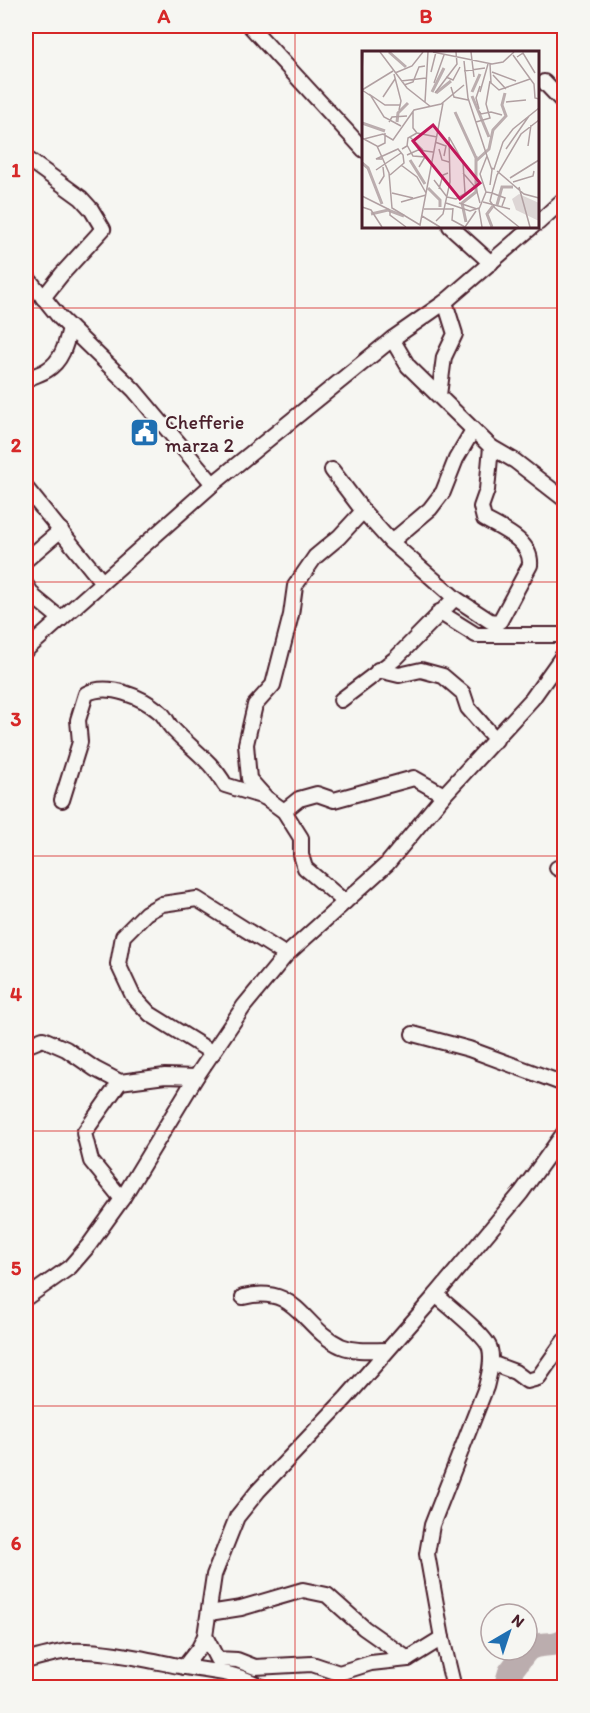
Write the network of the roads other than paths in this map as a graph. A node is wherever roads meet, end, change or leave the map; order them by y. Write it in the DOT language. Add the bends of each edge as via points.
graph roads {
  1 [pos="250,26"];
  2 [pos="544,82"];
  3 [pos="564,103"];
  4 [pos="362,149"];
  5 [pos="26,158"];
  6 [pos="564,199"];
  7 [pos="539,221"];
  8 [pos="452,228"];
  9 [pos="531,228"];
  10 [pos="491,263"];
  11 [pos="26,276"];
  12 [pos="43,298"];
  13 [pos="445,302"];
  14 [pos="70,328"];
  15 [pos="392,339"];
  16 [pos="26,380"];
  17 [pos="439,395"];
  18 [pos="473,430"];
  19 [pos="491,447"];
  20 [pos="332,470"];
  21 [pos="213,484"];
  22 [pos="26,488"];
  23 [pos="564,499"];
  24 [pos="363,511"];
  25 [pos="61,530"];
  26 [pos="391,542"];
  27 [pos="26,560"];
  28 [pos="102,582"];
  29 [pos="26,585"];
  30 [pos="454,598"];
  31 [pos="439,612"];
  32 [pos="61,619"];
  33 [pos="564,635"];
  34 [pos="26,650"];
  35 [pos="564,654"];
  36 [pos="378,670"];
  37 [pos="341,700"];
  38 [pos="496,740"];
  39 [pos="444,795"];
  40 [pos="266,798"];
  41 [pos="62,800"];
  42 [pos="284,811"];
  43 [pos="345,902"];
  44 [pos="286,955"];
  45 [pos="413,1034"];
  46 [pos="26,1046"];
  47 [pos="213,1053"];
  48 [pos="196,1077"];
  49 [pos="120,1082"];
  50 [pos="564,1084"];
  51 [pos="564,1133"];
  52 [pos="122,1199"];
  53 [pos="436,1295"];
  54 [pos="243,1297"];
  55 [pos="26,1298"];
  56 [pos="564,1341"];
  57 [pos="387,1350"];
  58 [pos="491,1363"];
  59 [pos="209,1613"];
  60 [pos="205,1635"];
  61 [pos="442,1638"];
  62 [pos="408,1659"];
  63 [pos="26,1661"];
  64 [pos="184,1667"];
  65 [pos="263,1688"];
  66 [pos="454,1688"];
  1 -- 4 [label="street"];
  2 -- 3 [label="street"];
  5 -- 12 [label="street" via="81,198 103,230"];
  6 -- 7 [label="street"];
  8 -- 10 [label="street"];
  9 -- 10 [label="street"];
  10 -- 13 [label="street"];
  11 -- 12 [label="street"];
  12 -- 14 [label="street"];
  13 -- 15 [label="street"];
  13 -- 17 [label="street" via="455,334 444,357"];
  14 -- 16 [label="street" via="64,351 56,361 48,370"];
  14 -- 21 [label="street" via="134,390"];
  15 -- 17 [label="street" via="408,366"];
  15 -- 21 [label="street"];
  17 -- 18 [label="street"];
  18 -- 19 [label="street"];
  18 -- 26 [label="street" via="443,492 430,509"];
  19 -- 23 [label="street"];
  19 -- 30 [label="street" via="487,490 481,507 484,519 524,545 531,557 530,565 497,622"];
  20 -- 24 [label="street"];
  21 -- 28 [label="street"];
  22 -- 25 [label="street"];
  24 -- 26 [label="street"];
  24 -- 40 [label="street" via="315,557 295,586 273,685 255,705 246,744 249,779"];
  25 -- 27 [label="street"];
  25 -- 28 [label="street"];
  26 -- 30 [label="street"];
  28 -- 32 [label="street"];
  29 -- 32 [label="street" via="34,597"];
  30 -- 31 [label="street"];
  31 -- 33 [label="street" via="476,635"];
  31 -- 36 [label="street" via="394,659"];
  32 -- 34 [label="street"];
  35 -- 38 [label="street"];
  36 -- 37 [label="street"];
  36 -- 38 [label="street" via="399,675 420,670 443,676 463,693 468,708"];
  38 -- 39 [label="street"];
  39 -- 42 [label="street" via="414,778 334,800 317,794 299,799"];
  39 -- 43 [label="street" via="387,864"];
  40 -- 41 [label="street" via="225,785 216,770 161,713 139,698 94,689 86,694 78,720 80,742"];
  40 -- 42 [label="street"];
  42 -- 43 [label="street" via="301,838 305,868"];
  43 -- 44 [label="street"];
  44 -- 47 [label="street" via="244,1006"];
  44 -- 47 [label="street" via="197,899 162,904 146,913 123,936 118,964 133,996 159,1020"];
  45 -- 50 [label="street" via="469,1049"];
  46 -- 49 [label="street" via="43,1039"];
  47 -- 48 [label="street"];
  48 -- 49 [label="street" via="165,1076"];
  48 -- 52 [label="street"];
  49 -- 52 [label="street" via="84,1133 91,1161"];
  51 -- 53 [label="street" via="521,1193"];
  52 -- 55 [label="street" via="70,1267"];
  53 -- 57 [label="street"];
  53 -- 58 [label="street" via="483,1337 490,1347"];
  54 -- 57 [label="street" via="259,1293 277,1296 340,1345 356,1351"];
  56 -- 58 [label="street" via="538,1378 527,1381"];
  57 -- 59 [label="street" via="237,1517 213,1575"];
  58 -- 61 [label="street" via="486,1387 432,1526 427,1554"];
  59 -- 60 [label="street"];
  59 -- 62 [label="street" via="303,1590 327,1595"];
  60 -- 62 [label="street" via="217,1659 237,1660 255,1667 312,1664 339,1673 370,1663"];
  60 -- 64 [label="street"];
  61 -- 62 [label="street"];
  61 -- 66 [label="street"];
  63 -- 64 [label="street" via="70,1651"];
  64 -- 65 [label="street" via="222,1671"];
}
